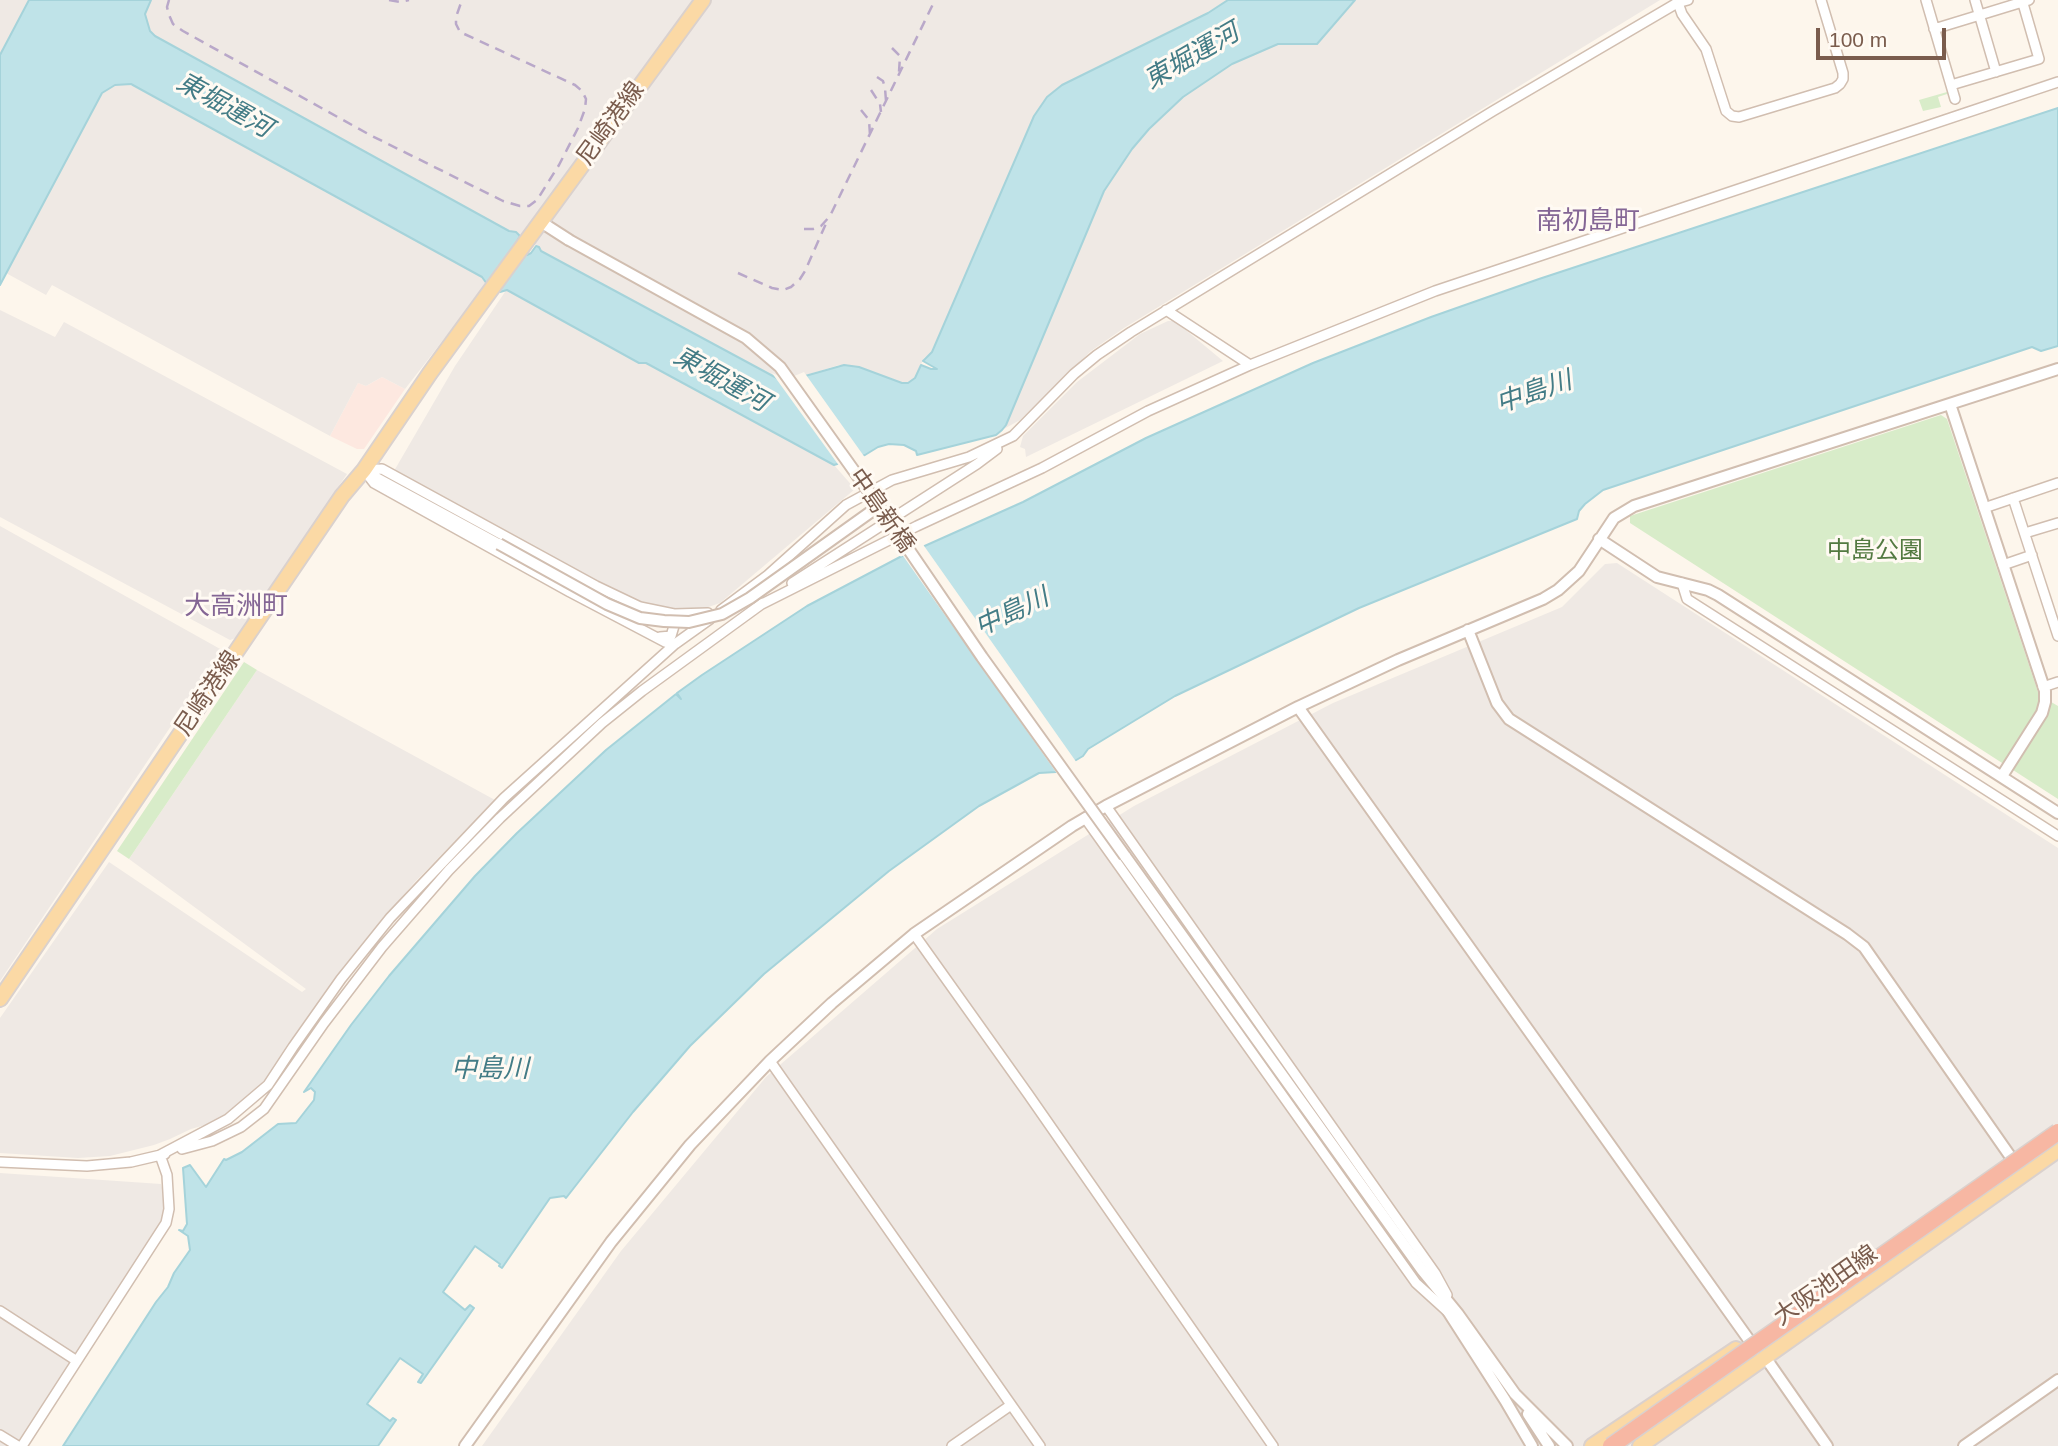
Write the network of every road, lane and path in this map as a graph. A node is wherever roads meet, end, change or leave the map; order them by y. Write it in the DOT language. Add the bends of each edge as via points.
graph roads {
  1 [pos="703,0"];
  2 [pos="1688,0"];
  3 [pos="1821,0"];
  4 [pos="1926,0"];
  5 [pos="1975,0"];
  6 [pos="2024,1"];
  7 [pos="1677,2"];
  8 [pos="1979,15"];
  9 [pos="1934,29"];
  10 [pos="1996,72"];
  11 [pos="2058,82"];
  12 [pos="1951,85"];
  13 [pos="1955,99"];
  14 [pos="541,222"];
  15 [pos="1166,310"];
  16 [pos="1250,365"];
  17 [pos="2058,369"];
  18 [pos="1950,404"];
  19 [pos="1013,436"];
  20 [pos="364,470"];
  21 [pos="2058,484"];
  22 [pos="2013,498"];
  23 [pos="879,506"];
  24 [pos="1984,508"];
  25 [pos="2058,523"];
  26 [pos="2025,533"];
  27 [pos="1599,539"];
  28 [pos="499,544"];
  29 [pos="2032,555"];
  30 [pos="2003,565"];
  31 [pos="1682,583"];
  32 [pos="761,605"];
  33 [pos="724,607"];
  34 [pos="658,612"];
  35 [pos="1468,630"];
  36 [pos="643,631"];
  37 [pos="2058,636"];
  38 [pos="675,644"];
  39 [pos="2058,682"];
  40 [pos="2043,687"];
  41 [pos="1298,707"];
  42 [pos="2002,776"];
  43 [pos="1106,806"];
  44 [pos="2058,813"];
  45 [pos="1085,818"];
  46 [pos="2058,836"];
  47 [pos="914,934"];
  48 [pos="0,999"];
  49 [pos="770,1061"];
  50 [pos="2058,1123"];
  51 [pos="2058,1132"];
  52 [pos="2058,1142"];
  53 [pos="2058,1150"];
  54 [pos="160,1155"];
  55 [pos="2010,1156"];
  56 [pos="0,1162"];
  57 [pos="2023,1175"];
  58 [pos="0,1311"];
  59 [pos="1451,1311"];
  60 [pos="1749,1340"];
  61 [pos="1765,1357"];
  62 [pos="77,1362"];
  63 [pos="2058,1380"];
  64 [pos="1515,1394"];
  65 [pos="1011,1405"];
  66 [pos="0,1435"];
  67 [pos="20,1446"];
  68 [pos="465,1446"];
  69 [pos="952,1446"];
  70 [pos="1040,1446"];
  71 [pos="1273,1446"];
  72 [pos="1532,1446"];
  73 [pos="1549,1446"];
  74 [pos="1567,1446"];
  75 [pos="1592,1446"];
  76 [pos="1611,1446"];
  77 [pos="1627,1446"];
  78 [pos="1640,1446"];
  79 [pos="1827,1446"];
  80 [pos="1964,1446"];
  1 -- 14 [label="main road, 尼崎港線"];
  2 -- 7 [label="street"];
  3 -- 7 [label="street" via="1843,73 1840,85 1739,117 1726,111 1706,49"];
  4 -- 9 [label="street"];
  5 -- 8 [label="street"];
  6 -- 8 [label="street"];
  6 -- 10 [label="street" via="2039,59"];
  7 -- 15 [label="street"];
  8 -- 9 [label="street"];
  8 -- 10 [label="street"];
  9 -- 12 [label="street"];
  10 -- 12 [label="street"];
  11 -- 16 [label="street" via="1435,291"];
  12 -- 13 [label="street"];
  14 -- 20 [label="main road, 尼崎港線"];
  14 -- 23 [label="street, 中島新橋, bridge" via="754,345 779,368"];
  15 -- 16 [label="street"];
  15 -- 19 [label="street" via="1097,355"];
  16 -- 32 [label="street" via="1148,411"];
  17 -- 18 [label="street"];
  18 -- 24 [label="street"];
  18 -- 27 [label="street" via="1634,506 1614,518"];
  19 -- 32 [label="street"];
  19 -- 33 [label="street" via="969,457 892,480 846,505 768,575"];
  20 -- 28 [label="street"];
  20 -- 34 [label="street" via="382,469 596,586"];
  20 -- 36 [label="street" via="373,483"];
  20 -- 48 [label="main road, 尼崎港線"];
  21 -- 22 [label="street"];
  22 -- 24 [label="street"];
  22 -- 26 [label="street"];
  23 -- 28 [label="street, bridge" via="750,598 722,614 689,622 640,618 618,609"];
  23 -- 59 [label="street, 中島新橋, bridge" via="982,657"];
  24 -- 30 [label="street"];
  25 -- 26 [label="street"];
  26 -- 29 [label="street"];
  27 -- 31 [label="street" via="1657,577"];
  27 -- 35 [label="street" via="1579,571 1558,590"];
  29 -- 30 [label="street"];
  29 -- 37 [label="street"];
  30 -- 40 [label="street"];
  31 -- 42 [label="street" via="1718,595"];
  31 -- 46 [label="street" via="1688,599"];
  32 -- 54 [label="street" via="602,723 500,818 382,947 264,1109 212,1141"];
  33 -- 34 [label="street" via="699,614"];
  33 -- 38 [label="street"];
  34 -- 36 [label="street" via="672,621 671,636"];
  35 -- 41 [label="street"];
  35 -- 55 [label="street" via="1497,703 1509,719 1864,947"];
  36 -- 38 [label="street"];
  38 -- 54 [label="street" via="504,798 390,918 341,979 268,1085 228,1119"];
  39 -- 40 [label="street"];
  40 -- 42 [label="street" via="2042,713"];
  41 -- 43 [label="street"];
  41 -- 60 [label="street"];
  42 -- 44 [label="street"];
  43 -- 45 [label="street"];
  43 -- 59 [label="street" via="1435,1273"];
  45 -- 47 [label="street"];
  45 -- 59 [label="street" via="1416,1283"];
  47 -- 49 [label="street"];
  47 -- 71 [label="street"];
  49 -- 65 [label="street"];
  49 -- 68 [label="street" via="690,1145 611,1242"];
  50 -- 55 [label="main road, 大阪池田線"];
  51 -- 76 [label="highway, bridge"];
  52 -- 77 [label="highway"];
  53 -- 57 [label="main road, 大阪池田線"];
  54 -- 56 [label="street" via="87,1166"];
  54 -- 62 [label="street" via="167,1175 166,1223"];
  55 -- 57 [label="street"];
  55 -- 60 [label="main road, 大阪池田線"];
  57 -- 61 [label="main road, 大阪池田線"];
  58 -- 62 [label="street"];
  59 -- 64 [label="street"];
  59 -- 72 [label="street"];
  60 -- 61 [label="street"];
  60 -- 75 [label="main road, 大阪池田線"];
  61 -- 78 [label="main road, 大阪池田線"];
  61 -- 79 [label="street"];
  62 -- 67 [label="street"];
  63 -- 80 [label="street"];
  64 -- 73 [label="street"];
  64 -- 74 [label="street"];
  65 -- 69 [label="street"];
  65 -- 70 [label="street"];
  66 -- 67 [label="street"];
}
